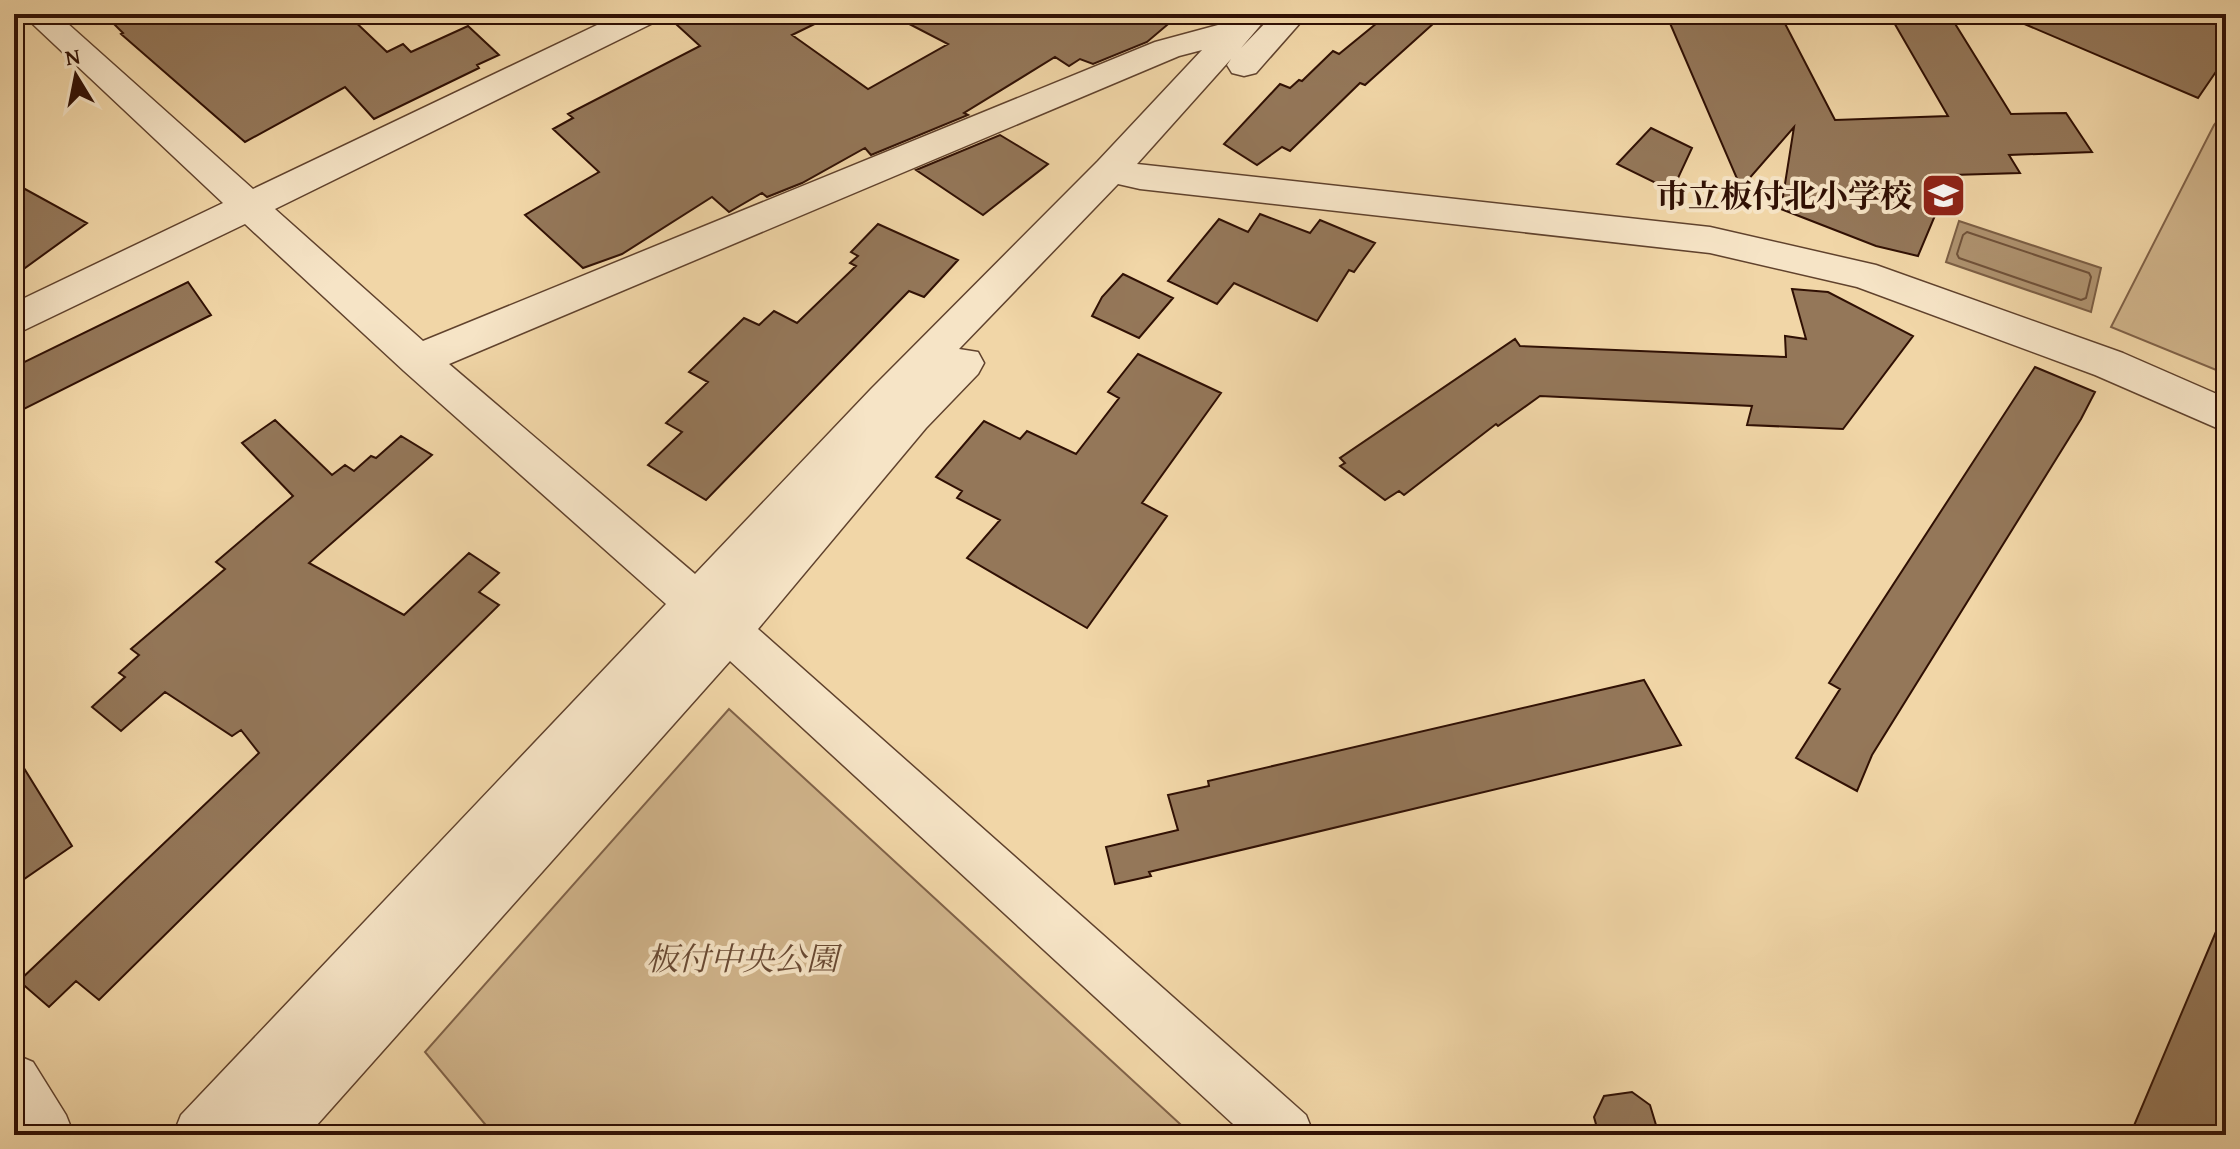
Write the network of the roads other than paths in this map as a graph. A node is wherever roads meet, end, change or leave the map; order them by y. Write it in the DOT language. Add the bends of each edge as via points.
graph roads {
  1 [pos="38,14"];
  2 [pos="646,14"];
  3 [pos="1292,14"];
  4 [pos="1247,22"];
  5 [pos="1126,174"];
  6 [pos="249,207"];
  7 [pos="14,320"];
  8 [pos="418,360"];
  9 [pos="2226,416"];
  10 [pos="712,617"];
  11 [pos="14,1081"];
  12 [pos="46,1135"];
  13 [pos="201,1135"];
  14 [pos="271,1135"];
  15 [pos="1286,1135"];
  1 -- 6 [label="street"];
  2 -- 6 [label="street"];
  3 -- 5 [label="street"];
  4 -- 5 [label="street"];
  4 -- 8 [label="street" via="1167,49"];
  5 -- 9 [label="street" via="1710,240 1863,275 2109,364"];
  5 -- 10 [label="street" via="885,400"];
  6 -- 7 [label="street"];
  6 -- 8 [label="street"];
  8 -- 10 [label="street"];
  10 -- 13 [label="street"];
  10 -- 14 [label="street"];
  10 -- 15 [label="street"];
  11 -- 12 [label="street"];
}
